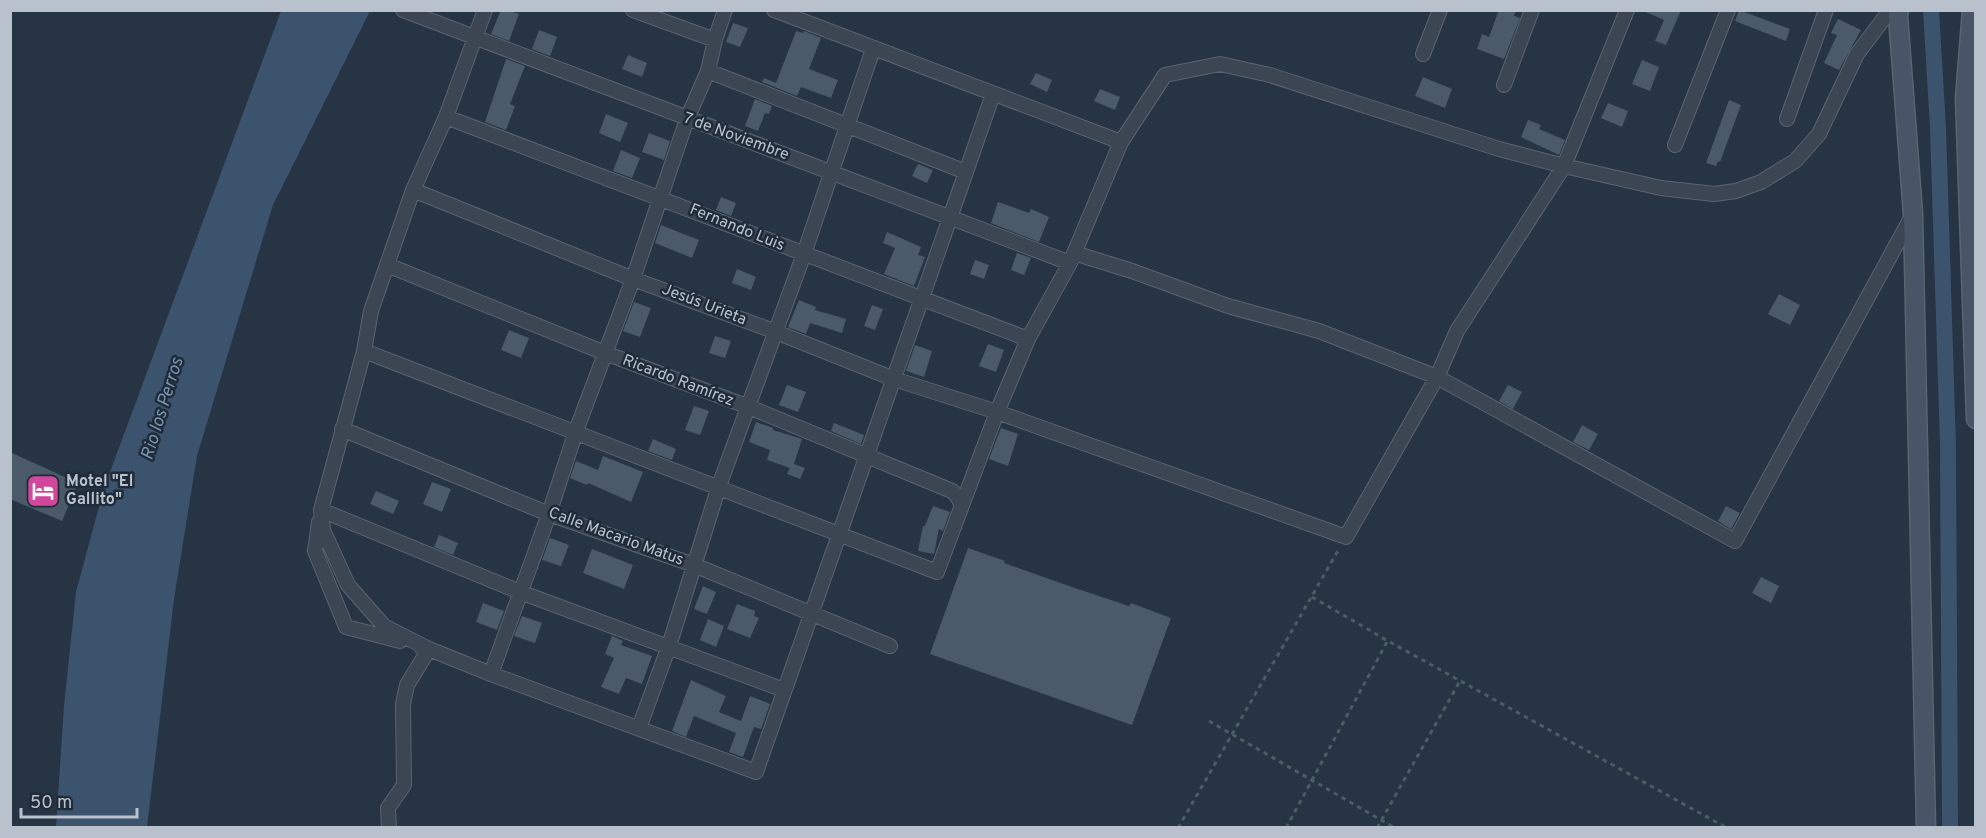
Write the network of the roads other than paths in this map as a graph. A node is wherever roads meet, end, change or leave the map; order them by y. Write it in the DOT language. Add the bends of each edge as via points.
graph roads {
  1 [pos="403,10"];
  2 [pos="480,10"];
  3 [pos="485,10"];
  4 [pos="633,10"];
  5 [pos="725,10"];
  6 [pos="774,10"];
  7 [pos="1440,10"];
  8 [pos="1532,10"];
  9 [pos="1627,10"];
  10 [pos="1728,10"];
  11 [pos="1826,10"];
  12 [pos="1972,10"];
  13 [pos="1891,13"];
  14 [pos="476,38"];
  15 [pos="715,40"];
  16 [pos="873,50"];
  17 [pos="1423,54"];
  18 [pos="708,71"];
  19 [pos="1504,85"];
  20 [pos="993,94"];
  21 [pos="1970,101"];
  22 [pos="446,117"];
  23 [pos="1787,118"];
  24 [pos="687,119"];
  25 [pos="847,124"];
  26 [pos="1121,142"];
  27 [pos="1675,145"];
  28 [pos="1563,166"];
  29 [pos="966,172"];
  30 [pos="832,173"];
  31 [pos="413,190"];
  32 [pos="659,197"];
  33 [pos="1913,214"];
  34 [pos="950,218"];
  35 [pos="804,254"];
  36 [pos="1072,258"];
  37 [pos="387,265"];
  38 [pos="633,279"];
  39 [pos="922,299"];
  40 [pos="776,332"];
  41 [pos="1028,339"];
  42 [pos="364,351"];
  43 [pos="605,353"];
  44 [pos="1437,377"];
  45 [pos="894,379"];
  46 [pos="749,407"];
  47 [pos="997,412"];
  48 [pos="1976,419"];
  49 [pos="342,429"];
  50 [pos="576,431"];
  51 [pos="867,456"];
  52 [pos="719,486"];
  53 [pos="962,505"];
  54 [pos="321,510"];
  55 [pos="549,514"];
  56 [pos="839,535"];
  57 [pos="694,565"];
  58 [pos="520,592"];
  59 [pos="812,612"];
  60 [pos="669,646"];
  61 [pos="890,646"];
  62 [pos="429,649"];
  63 [pos="490,674"];
  64 [pos="784,690"];
  65 [pos="639,728"];
  66 [pos="389,828"];
  67 [pos="1926,828"];
  1 -- 14 [label="street, 7 de Noviembre"];
  2 -- 14 [label="street"];
  3 -- 14 [label="street"];
  4 -- 15 [label="street"];
  5 -- 15 [label="street"];
  6 -- 16 [label="street"];
  7 -- 17 [label="street"];
  8 -- 19 [label="street"];
  9 -- 28 [label="street"];
  10 -- 27 [label="street"];
  11 -- 23 [label="street"];
  12 -- 21 [label="street"];
  13 -- 28 [label="street" via="1857,54 1819,134 1795,161 1761,182 1714,194 1660,188"];
  13 -- 33 [label="street"];
  14 -- 22 [label="street"];
  14 -- 24 [label="street, 7 de Noviembre"];
  15 -- 18 [label="street"];
  16 -- 20 [label="street"];
  16 -- 25 [label="street"];
  18 -- 24 [label="street"];
  18 -- 25 [label="street"];
  20 -- 26 [label="street"];
  20 -- 29 [label="street"];
  21 -- 48 [label="street"];
  22 -- 31 [label="street"];
  22 -- 32 [label="street, Fernando Luis"];
  24 -- 30 [label="street, 7 de Noviembre"];
  24 -- 32 [label="street"];
  25 -- 29 [label="street"];
  25 -- 30 [label="street"];
  26 -- 28 [label="street" via="1165,75 1220,64 1270,75"];
  26 -- 36 [label="street"];
  28 -- 44 [label="street" via="1457,331"];
  29 -- 34 [label="street"];
  30 -- 34 [label="street, 7 de Noviembre"];
  30 -- 35 [label="street"];
  31 -- 37 [label="street"];
  31 -- 38 [label="street, Jesús Urieta"];
  32 -- 35 [label="street, Fernando Luis"];
  32 -- 38 [label="street"];
  33 -- 44 [label="street, 7 de Noviembre" via="1735,541"];
  33 -- 67 [label="street"];
  34 -- 36 [label="street, 7 de Noviembre"];
  34 -- 39 [label="street"];
  35 -- 39 [label="street, Fernando Luis"];
  35 -- 40 [label="street"];
  36 -- 41 [label="street"];
  36 -- 44 [label="street, 7 de Noviembre" via="1132,271 1228,306 1318,330"];
  37 -- 42 [label="street" via="371,311"];
  37 -- 43 [label="street, Ricardo Ramírez"];
  38 -- 40 [label="street, Jesús Urieta"];
  38 -- 43 [label="street"];
  39 -- 41 [label="street, Fernando Luis"];
  39 -- 45 [label="street"];
  40 -- 45 [label="street, Jesús Urieta"];
  40 -- 46 [label="street"];
  41 -- 47 [label="street"];
  42 -- 49 [label="street"];
  42 -- 50 [label="street"];
  43 -- 46 [label="street, Ricardo Ramírez"];
  43 -- 50 [label="street"];
  44 -- 47 [label="street, Jesús Urieta" via="1346,537"];
  45 -- 47 [label="street, Jesús Urieta"];
  45 -- 51 [label="street"];
  46 -- 51 [label="street, Ricardo Ramírez"];
  46 -- 52 [label="street"];
  47 -- 53 [label="street"];
  49 -- 54 [label="street"];
  49 -- 55 [label="street, Calle Macario Matus"];
  50 -- 52 [label="street"];
  50 -- 55 [label="street"];
  51 -- 53 [label="street, Ricardo Ramírez" via="952,491"];
  51 -- 56 [label="street"];
  52 -- 56 [label="street"];
  52 -- 57 [label="street"];
  53 -- 56 [label="street" via="937,572"];
  54 -- 58 [label="street"];
  54 -- 62 [label="street" via="322,530 348,585 384,626"];
  54 -- 62 [label="street" via="315,551 346,627"];
  55 -- 57 [label="street, Calle Macario Matus"];
  55 -- 58 [label="street"];
  56 -- 59 [label="street"];
  57 -- 59 [label="street, Calle Macario Matus"];
  57 -- 60 [label="street"];
  58 -- 60 [label="street"];
  58 -- 63 [label="street"];
  59 -- 61 [label="street, Calle Macario Matus"];
  59 -- 64 [label="street"];
  60 -- 64 [label="street"];
  60 -- 65 [label="street"];
  62 -- 63 [label="street"];
  62 -- 66 [label="street" via="407,685 403,704 404,785 388,808"];
  63 -- 65 [label="street"];
  64 -- 65 [label="street" via="756,772"];
}
